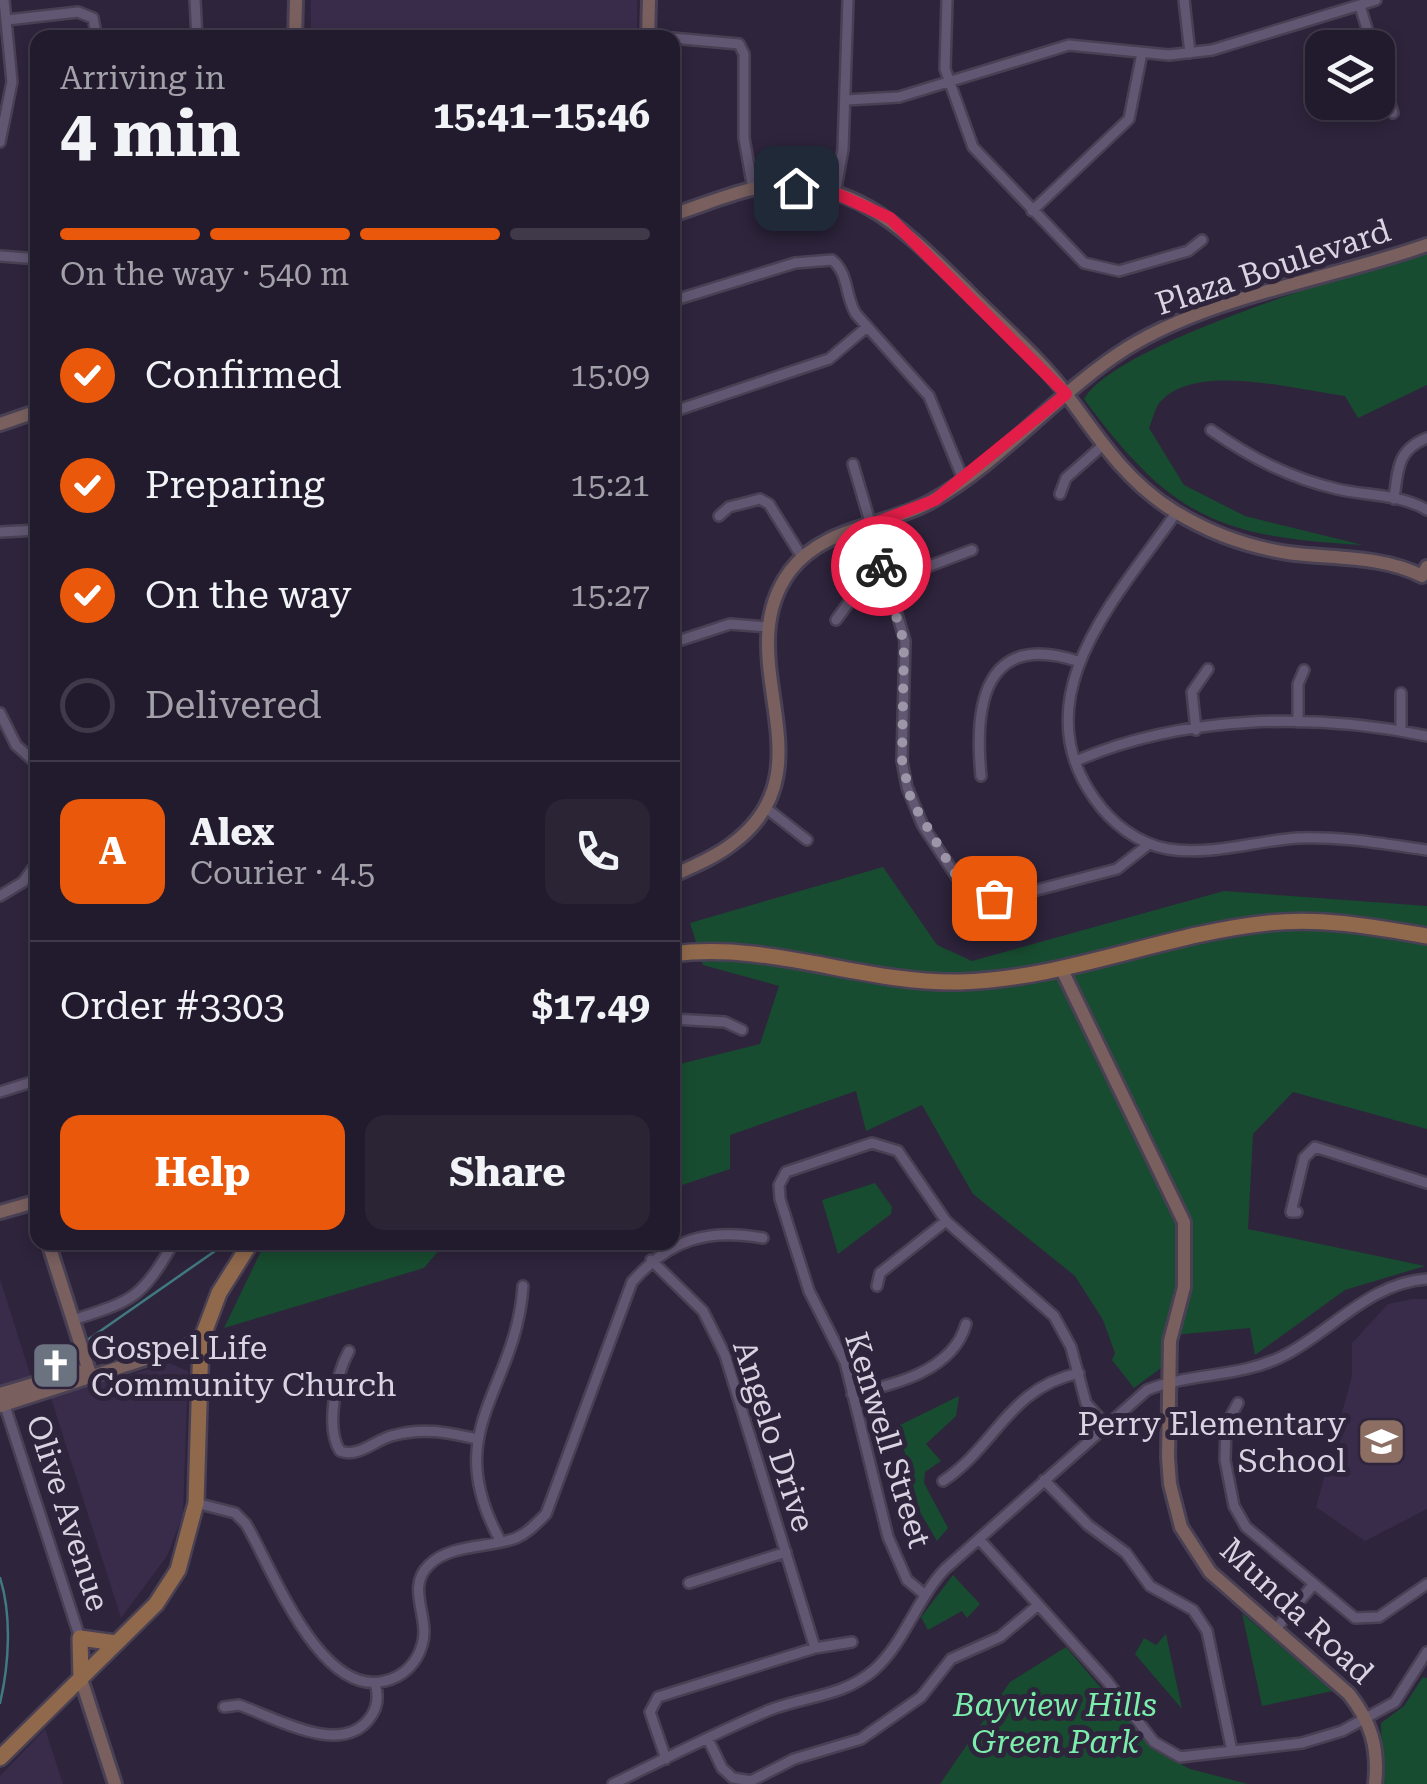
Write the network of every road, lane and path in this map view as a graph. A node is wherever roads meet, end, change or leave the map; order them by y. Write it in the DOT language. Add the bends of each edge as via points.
graph roads {
  1 [pos="4,0"];
  2 [pos="195,0"];
  3 [pos="296,0"];
  4 [pos="649,0"];
  5 [pos="848,0"];
  6 [pos="947,0"];
  7 [pos="1184,0"];
  8 [pos="1318,0"];
  9 [pos="1376,0"];
  10 [pos="1360,6"];
  11 [pos="1323,16"];
  12 [pos="7,20"];
  13 [pos="95,30"];
  14 [pos="197,30"];
  15 [pos="295,30"];
  16 [pos="648,30"];
  17 [pos="1367,30"];
  18 [pos="680,39"];
  19 [pos="1142,53"];
  20 [pos="1190,54"];
  21 [pos="948,82"];
  22 [pos="846,100"];
  23 [pos="0,142"];
  24 [pos="752,189"];
  25 [pos="835,193"];
  26 [pos="680,207"];
  27 [pos="697,207"];
  28 [pos="1032,211"];
  29 [pos="680,212"];
  30 [pos="1202,240"];
  31 [pos="1427,245"];
  32 [pos="0,256"];
  33 [pos="30,259"];
  34 [pos="680,299"];
  35 [pos="867,327"];
  36 [pos="1066,394"];
  37 [pos="680,409"];
  38 [pos="30,414"];
  39 [pos="0,424"];
  40 [pos="1212,430"];
  41 [pos="1427,438"];
  42 [pos="1102,446"];
  43 [pos="853,464"];
  44 [pos="962,479"];
  45 [pos="1060,494"];
  46 [pos="1394,498"];
  47 [pos="1427,510"];
  48 [pos="1176,512"];
  49 [pos="719,516"];
  50 [pos="870,525"];
  51 [pos="30,530"];
  52 [pos="0,532"];
  53 [pos="972,550"];
  54 [pos="802,557"];
  55 [pos="1425,574"];
  56 [pos="885,580"];
  57 [pos="836,620"];
  58 [pos="768,627"];
  59 [pos="680,640"];
  60 [pos="1078,661"];
  61 [pos="1208,668"];
  62 [pos="1304,670"];
  63 [pos="1401,692"];
  64 [pos="0,713"];
  65 [pos="1298,722"];
  66 [pos="1196,730"];
  67 [pos="1401,730"];
  68 [pos="1427,736"];
  69 [pos="30,758"];
  70 [pos="1076,760"];
  71 [pos="982,776"];
  72 [pos="766,808"];
  73 [pos="806,840"];
  74 [pos="1149,844"];
  75 [pos="1427,850"];
  76 [pos="30,872"];
  77 [pos="680,872"];
  78 [pos="0,896"];
  79 [pos="1427,936"];
  80 [pos="680,954"];
  81 [pos="1062,970"];
  82 [pos="680,1019"];
  83 [pos="742,1030"];
  84 [pos="30,1083"];
  85 [pos="0,1092"];
  86 [pos="1427,1184"];
  87 [pos="30,1206"];
  88 [pos="0,1212"];
  89 [pos="1297,1212"];
  90 [pos="946,1221"];
  91 [pos="764,1238"];
  92 [pos="680,1242"];
  93 [pos="51,1250"];
  94 [pos="169,1250"];
  95 [pos="246,1250"];
  96 [pos="666,1250"];
  97 [pos="651,1260"];
  98 [pos="1427,1279"];
  99 [pos="523,1286"];
  100 [pos="877,1286"];
  101 [pos="73,1320"];
  102 [pos="966,1324"];
  103 [pos="201,1341"];
  104 [pos="348,1350"];
  105 [pos="1078,1373"];
  106 [pos="90,1374"];
  107 [pos="1170,1381"];
  108 [pos="852,1394"];
  109 [pos="1,1400"];
  110 [pos="1238,1403"];
  111 [pos="1105,1424"];
  112 [pos="477,1439"];
  113 [pos="1044,1480"];
  114 [pos="944,1481"];
  115 [pos="196,1503"];
  116 [pos="979,1539"];
  117 [pos="501,1542"];
  118 [pos="786,1552"];
  119 [pos="690,1583"];
  120 [pos="1427,1584"];
  121 [pos="1313,1585"];
  122 [pos="924,1594"];
  123 [pos="1037,1606"];
  124 [pos="1275,1630"];
  125 [pos="80,1638"];
  126 [pos="852,1642"];
  127 [pos="116,1643"];
  128 [pos="815,1648"];
  129 [pos="1426,1654"];
  130 [pos="80,1679"];
  131 [pos="375,1683"];
  132 [pos="224,1707"];
  133 [pos="1366,1719"];
  134 [pos="708,1739"];
  135 [pos="1232,1751"];
  136 [pos="0,1758"];
  137 [pos="666,1759"];
  138 [pos="114,1784"];
  139 [pos="614,1784"];
  140 [pos="1375,1784"];
  1 -- 12 [label="street"];
  2 -- 14 [label="street"];
  3 -- 15 [label="main road"];
  4 -- 16 [label="main road"];
  5 -- 22 [label="street"];
  6 -- 21 [label="street"];
  7 -- 20 [label="street"];
  8 -- 11 [label="street"];
  9 -- 10 [label="street"];
  10 -- 11 [label="street"];
  10 -- 17 [label="street"];
  11 -- 20 [label="street"];
  12 -- 13 [label="street" via="78,12 92,18"];
  12 -- 23 [label="street" via="12,82"];
  18 -- 24 [label="street" via="739,44 744,54"];
  19 -- 20 [label="street"];
  19 -- 21 [label="street" via="1069,45"];
  19 -- 28 [label="street" via="1129,119"];
  21 -- 22 [label="street" via="886,100"];
  21 -- 28 [label="street" via="973,147"];
  22 -- 25 [label="street"];
  24 -- 25 [label="main road"];
  24 -- 27 [label="main road"];
  25 -- 36 [label="main road" via="906,231"];
  26 -- 27 [label="main road"];
  27 -- 29 [label="main road"];
  28 -- 30 [label="street" via="1084,263 1100,270 1125,270"];
  31 -- 36 [label="main road, Plaza Boulevard" via="1180,322 1126,348"];
  32 -- 33 [label="street"];
  34 -- 35 [label="street" via="795,263 832,260"];
  35 -- 37 [label="street" via="829,360"];
  35 -- 44 [label="street" via="929,396"];
  36 -- 42 [label="main road"];
  36 -- 44 [label="main road, Plaza Boulevard"];
  38 -- 39 [label="main road"];
  40 -- 46 [label="street" via="1286,474"];
  41 -- 46 [label="street" via="1400,458"];
  42 -- 45 [label="street" via="1066,478"];
  42 -- 48 [label="main road" via="1139,486"];
  43 -- 50 [label="street"];
  44 -- 50 [label="main road, Plaza Boulevard" via="908,513"];
  46 -- 47 [label="street"];
  48 -- 55 [label="main road" via="1267,549 1383,562"];
  48 -- 60 [label="street"];
  49 -- 54 [label="street" via="760,499"];
  50 -- 54 [label="main road, Plaza Boulevard"];
  50 -- 56 [label="street"];
  51 -- 52 [label="street"];
  53 -- 56 [label="street"];
  54 -- 58 [label="main road, Plaza Boulevard" via="778,591"];
  56 -- 57 [label="street" via="855,594"];
  56 -- 74 [label="street" via="904,642 906,787 962,885 986,897 1010,897 1117,868"];
  58 -- 59 [label="street" via="730,624"];
  58 -- 72 [label="main road" via="781,748"];
  60 -- 70 [label="street" via="1068,711"];
  60 -- 71 [label="street" via="1034,654 995,677 977,719"];
  61 -- 66 [label="street" via="1192,692"];
  62 -- 65 [label="street"];
  63 -- 67 [label="street"];
  64 -- 69 [label="street"];
  65 -- 66 [label="street"];
  65 -- 67 [label="street"];
  66 -- 70 [label="street" via="1132,738"];
  67 -- 68 [label="street"];
  70 -- 74 [label="street" via="1102,810"];
  72 -- 73 [label="street"];
  72 -- 77 [label="main road" via="735,843"];
  74 -- 75 [label="street" via="1192,851 1328,838"];
  76 -- 78 [label="street"];
  79 -- 81 [label="main road" via="1341,923 1269,923"];
  80 -- 81 [label="main road" via="754,952 936,981"];
  81 -- 107 [label="main road, Munda Road" via="1184,1222 1188,1252 1170,1341"];
  82 -- 83 [label="street" via="725,1022"];
  84 -- 85 [label="street"];
  86 -- 89 [label="street" via="1315,1148 1304,1158 1291,1212"];
  87 -- 88 [label="main road"];
  90 -- 100 [label="street" via="880,1273"];
  90 -- 105 [label="street" via="1046,1307 1071,1347"];
  90 -- 108 [label="street, Kenwell Street" via="898,1151 872,1143 796,1166 780,1181 809,1292 845,1362"];
  91 -- 92 [label="street" via="703,1235"];
  93 -- 101 [label="main road"];
  94 -- 101 [label="street" via="142,1292"];
  95 -- 103 [label="main road" via="219,1292"];
  96 -- 97 [label="street"];
  97 -- 117 [label="street" via="624,1297 546,1514"];
  97 -- 118 [label="street, Angelo Drive" via="703,1311 725,1355"];
  98 -- 107 [label="street" via="1368,1298 1271,1362 1232,1375"];
  99 -- 112 [label="street" via="522,1312"];
  101 -- 106 [label="main road"];
  102 -- 108 [label="street" via="956,1348 930,1367"];
  103 -- 106 [label="main road"];
  103 -- 115 [label="main road"];
  104 -- 112 [label="street" via="338,1371 334,1440 340,1451 353,1454 417,1430"];
  105 -- 111 [label="street" via="1086,1403"];
  105 -- 114 [label="street" via="1022,1398 984,1446"];
  106 -- 109 [label="main road"];
  107 -- 111 [label="street" via="1147,1390"];
  107 -- 124 [label="main road, Munda Road" via="1170,1484 1182,1527 1210,1572"];
  108 -- 122 [label="street, Kenwell Street" via="888,1537 907,1580"];
  109 -- 125 [label="street, Olive Avenue"];
  110 -- 121 [label="street" via="1226,1425 1234,1506 1246,1527"];
  111 -- 113 [label="street"];
  112 -- 117 [label="street" via="477,1491"];
  113 -- 116 [label="street"];
  113 -- 135 [label="street" via="1126,1553 1150,1586 1194,1610 1207,1630"];
  115 -- 127 [label="main road" via="188,1547 168,1587"];
  115 -- 131 [label="street" via="235,1513 303,1630 338,1669"];
  116 -- 122 [label="street"];
  116 -- 123 [label="street"];
  117 -- 131 [label="street" via="443,1556 426,1567 418,1587 425,1629 418,1656 398,1676"];
  118 -- 119 [label="street"];
  118 -- 128 [label="street, Angelo Drive"];
  120 -- 121 [label="street" via="1379,1617 1363,1620"];
  121 -- 124 [label="street"];
  122 -- 134 [label="street" via="889,1654 859,1681 772,1709"];
  123 -- 134 [label="street" via="1000,1638 951,1659 920,1698 861,1738 794,1759 752,1781 722,1768"];
  123 -- 135 [label="street" via="1159,1747 1188,1758"];
  124 -- 133 [label="main road, Munda Road" via="1348,1694"];
  125 -- 127 [label="main road"];
  125 -- 130 [label="main road"];
  126 -- 128 [label="street"];
  127 -- 130 [label="main road"];
  128 -- 137 [label="street" via="658,1697 650,1712"];
  129 -- 133 [label="street" via="1395,1702"];
  130 -- 136 [label="main road"];
  130 -- 138 [label="main road"];
  131 -- 132 [label="street" via="379,1696 370,1719 350,1734 329,1737 238,1705"];
  133 -- 135 [label="street" via="1302,1743"];
  133 -- 140 [label="main road, Munda Road" via="1376,1746"];
  134 -- 137 [label="street"];
  137 -- 139 [label="street"];
}
